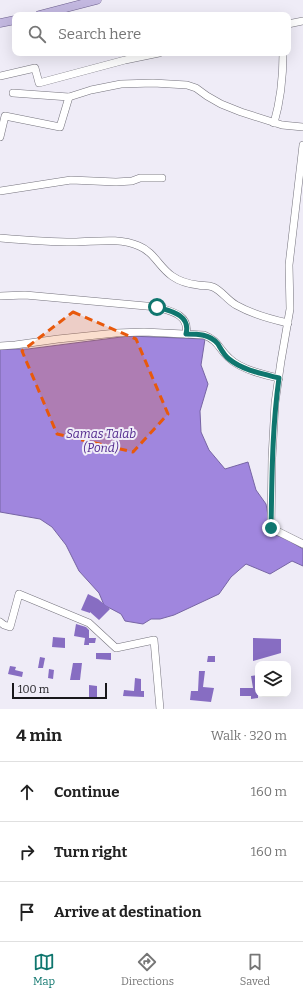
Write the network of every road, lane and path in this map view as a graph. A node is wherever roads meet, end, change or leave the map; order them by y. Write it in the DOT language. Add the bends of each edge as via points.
graph roads {
  1 [pos="97,0"];
  2 [pos="51,12"];
  3 [pos="12,21"];
  4 [pos="303,21"];
  5 [pos="0,23"];
  6 [pos="291,23"];
  7 [pos="144,56"];
  8 [pos="283,56"];
  9 [pos="0,76"];
  10 [pos="13,93"];
  11 [pos="69,97"];
  12 [pos="274,122"];
  13 [pos="303,127"];
  14 [pos="0,136"];
  15 [pos="303,145"];
  16 [pos="162,178"];
  17 [pos="0,191"];
  18 [pos="295,213"];
  19 [pos="303,214"];
  20 [pos="0,238"];
  21 [pos="0,296"];
  22 [pos="288,323"];
  23 [pos="186,334"];
  24 [pos="0,346"];
  25 [pos="279,378"];
  26 [pos="303,544"];
  27 [pos="1,625"];
  28 [pos="160,709"];
  1 -- 2 [label="main road"];
  3 -- 5 [label="main road"];
  4 -- 6 [label="street"];
  7 -- 9 [label="street" via="39,83 35,68"];
  8 -- 12 [label="street" via="280,104"];
  10 -- 11 [label="street"];
  11 -- 12 [label="street" via="121,84 186,85 196,88 221,104"];
  11 -- 14 [label="street" via="60,127 5,116"];
  12 -- 13 [label="street"];
  15 -- 18 [label="street"];
  16 -- 17 [label="street" via="116,182 71,180"];
  18 -- 19 [label="street"];
  18 -- 22 [label="street" via="289,265"];
  20 -- 22 [label="street" via="60,242 128,242 150,252 172,276 183,282 211,286 237,305"];
  21 -- 23 [label="street" via="25,295 157,307 170,311 186,321"];
  22 -- 25 [label="street"];
  23 -- 24 [label="street" via="116,333"];
  23 -- 25 [label="street" via="212,338 230,359 243,367"];
  25 -- 26 [label="street" via="272,458 271,528"];
  27 -- 28 [label="street" via="10,627 19,594 90,623 116,648 154,640"];
}
